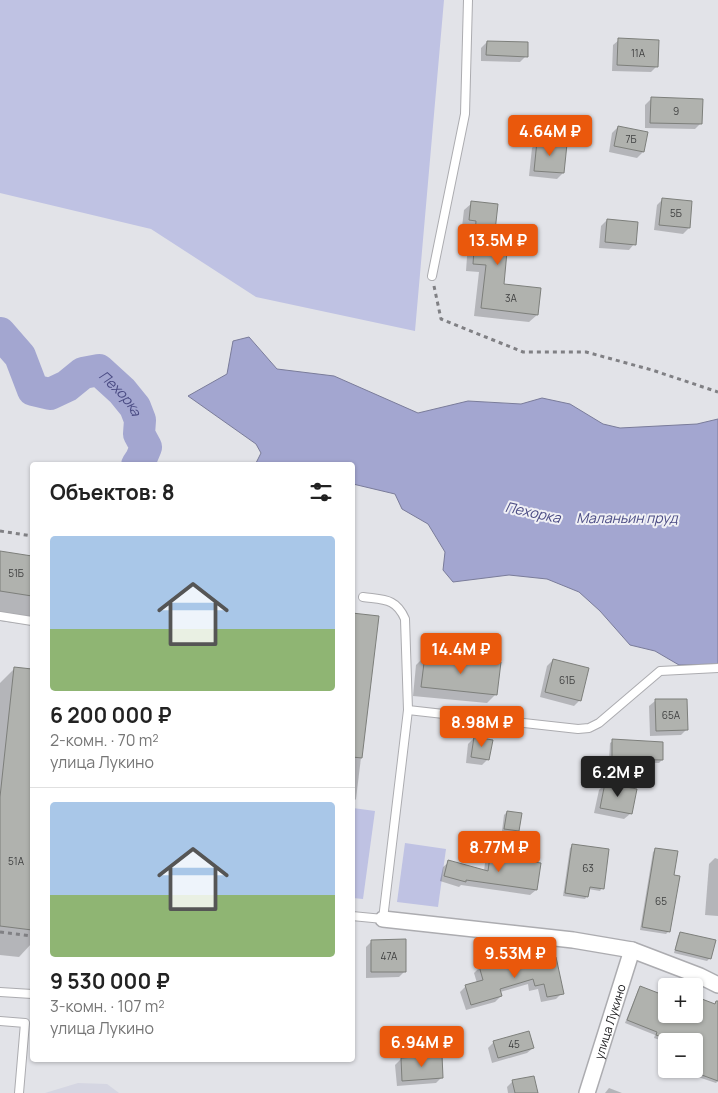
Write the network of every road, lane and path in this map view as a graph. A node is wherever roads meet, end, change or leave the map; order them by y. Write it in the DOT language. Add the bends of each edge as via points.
graph roads {
  1 [pos="468,0"];
  2 [pos="432,276"];
  3 [pos="718,392"];
  4 [pos="0,531"];
  5 [pos="30,536"];
  6 [pos="363,597"];
  7 [pos="0,616"];
  8 [pos="30,621"];
  9 [pos="718,668"];
  10 [pos="408,710"];
  11 [pos="355,916"];
  12 [pos="383,919"];
  13 [pos="0,932"];
  14 [pos="30,936"];
  15 [pos="632,950"];
  16 [pos="718,985"];
  17 [pos="0,992"];
  18 [pos="30,994"];
  19 [pos="0,1022"];
  20 [pos="19,1093"];
  21 [pos="588,1093"];
  1 -- 2 [label="lane" via="466,114"];
  2 -- 3 [label="path" via="441,320 523,352 586,352"];
  4 -- 5 [label="path"];
  6 -- 10 [label="lane" via="390,601 400,609 405,619"];
  7 -- 8 [label="lane"];
  9 -- 10 [label="lane" via="660,670 589,728"];
  10 -- 12 [label="lane"];
  11 -- 12 [label="lane"];
  12 -- 15 [label="street" via="573,940"];
  13 -- 14 [label="path"];
  15 -- 16 [label="street"];
  15 -- 21 [label="street, улица Лукино"];
  17 -- 18 [label="lane"];
  19 -- 20 [label="lane" via="25,1023"];
}
